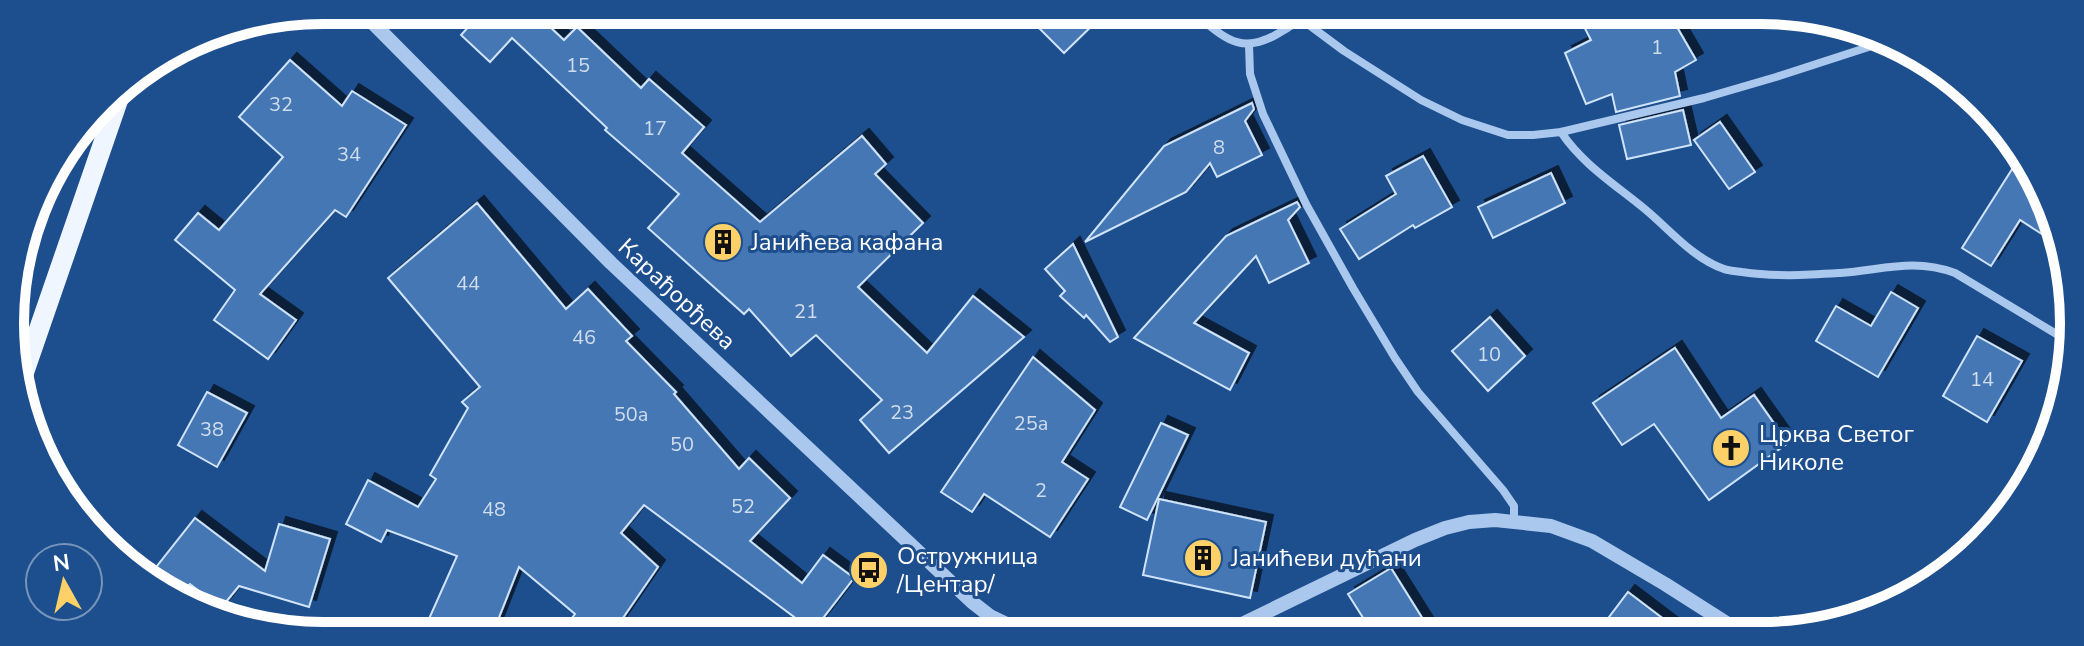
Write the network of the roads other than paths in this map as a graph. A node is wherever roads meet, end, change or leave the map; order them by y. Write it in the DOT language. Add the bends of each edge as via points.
graph roads {
  1 [pos="374,24"];
  2 [pos="1208,24"];
  3 [pos="1291,24"];
  4 [pos="1312,24"];
  5 [pos="1249,45"];
  6 [pos="1872,46"];
  7 [pos="115,109"];
  8 [pos="1561,132"];
  9 [pos="2059,336"];
  10 [pos="27,363"];
  11 [pos="1514,521"];
  12 [pos="1002,622"];
  13 [pos="1246,622"];
  14 [pos="1725,622"];
  1 -- 12 [label="street, Карађорђева" via="611,263 972,602"];
  2 -- 5 [label="street" via="1235,43"];
  3 -- 5 [label="street"];
  4 -- 8 [label="street" via="1374,71 1462,120 1508,135"];
  5 -- 11 [label="street" via="1253,88 1306,204 1395,358 1503,490 1514,506"];
  6 -- 8 [label="street" via="1704,98"];
  7 -- 10 [label="main road"];
  8 -- 9 [label="street" via="1596,171 1690,250 1724,270 1786,276 1935,266"];
  11 -- 13 [label="street" via="1445,528"];
  11 -- 14 [label="street" via="1551,526 1592,541"];
}
